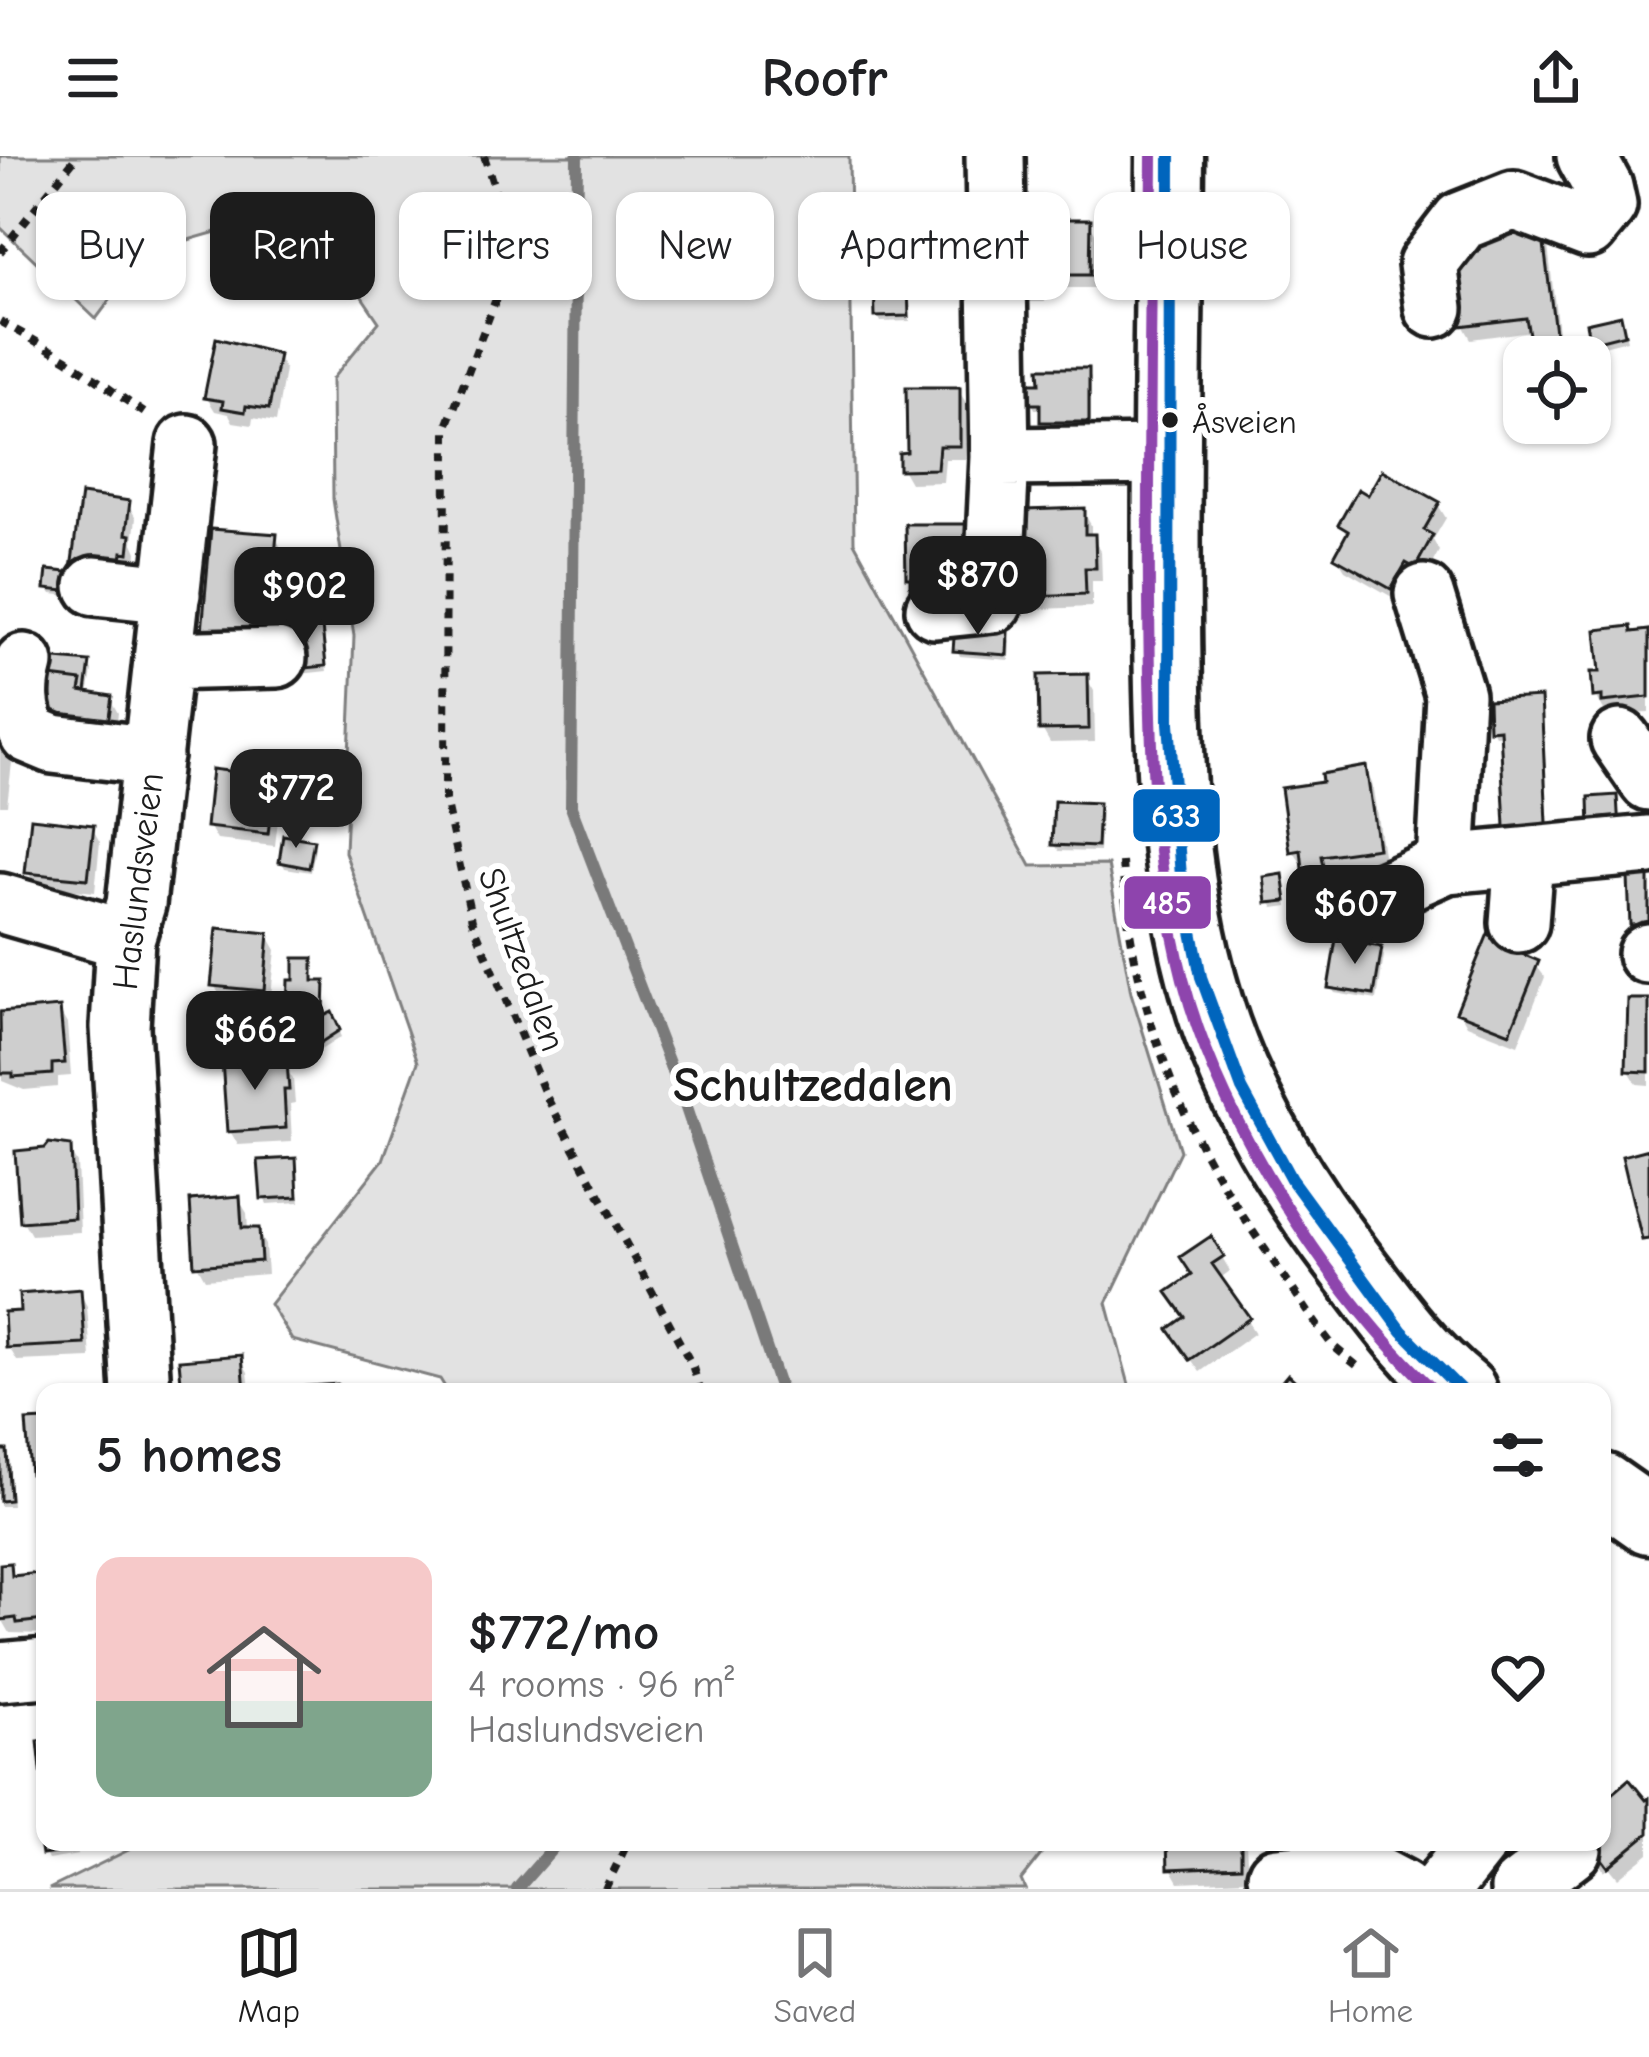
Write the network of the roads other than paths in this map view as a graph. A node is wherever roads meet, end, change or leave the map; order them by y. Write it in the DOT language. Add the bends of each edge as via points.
graph roads {
  1 [pos="995,156"];
  2 [pos="1170,156"];
  3 [pos="1586,156"];
  4 [pos="1434,308"];
  5 [pos="187,444"];
  6 [pos="1167,455"];
  7 [pos="1000,457"];
  8 [pos="95,586"];
  9 [pos="171,594"];
  10 [pos="1424,594"];
  11 [pos="935,609"];
  12 [pos="277,658"];
  13 [pos="164,661"];
  14 [pos="23,663"];
  15 [pos="153,756"];
  16 [pos="1649,844"];
  17 [pos="1524,857"];
  18 [pos="1446,864"];
  19 [pos="0,903"];
  20 [pos="1349,907"];
  21 [pos="1519,923"];
  22 [pos="125,939"];
  23 [pos="140,1383"];
  24 [pos="1452,1383"];
  25 [pos="1611,1493"];
  26 [pos="1649,1520"];
  27 [pos="36,1669"];
  28 [pos="0,1672"];
  29 [pos="1471,1851"];
  30 [pos="1569,1851"];
  31 [pos="1277,1876"];
  32 [pos="1401,1889"];
  33 [pos="1441,1889"];
  34 [pos="1520,1889"];
  1 -- 7 [label="street"];
  2 -- 6 [label="main road"];
  3 -- 4 [label="street" via="1607,205 1588,228 1514,200 1461,221 1428,264"];
  5 -- 9 [label="street, Haslundsveien"];
  6 -- 7 [label="street"];
  6 -- 24 [label="main road" via="1154,762 1215,1024 1255,1118 1307,1207 1426,1363"];
  7 -- 11 [label="street" via="993,603"];
  8 -- 9 [label="street"];
  9 -- 13 [label="street, Haslundsveien"];
  10 -- 18 [label="street" via="1455,695"];
  12 -- 13 [label="street"];
  13 -- 15 [label="street, Haslundsveien"];
  14 -- 15 [label="street" via="20,713 29,734"];
  15 -- 22 [label="street, Haslundsveien"];
  16 -- 17 [label="street"];
  17 -- 18 [label="street"];
  17 -- 21 [label="street"];
  18 -- 20 [label="street"];
  19 -- 22 [label="street"];
  22 -- 23 [label="street, Haslundsveien" via="120,1027"];
  25 -- 26 [label="main road"];
  27 -- 28 [label="street"];
  29 -- 33 [label="street"];
  30 -- 34 [label="street"];
  31 -- 32 [label="street" via="1361,1868"];
}
